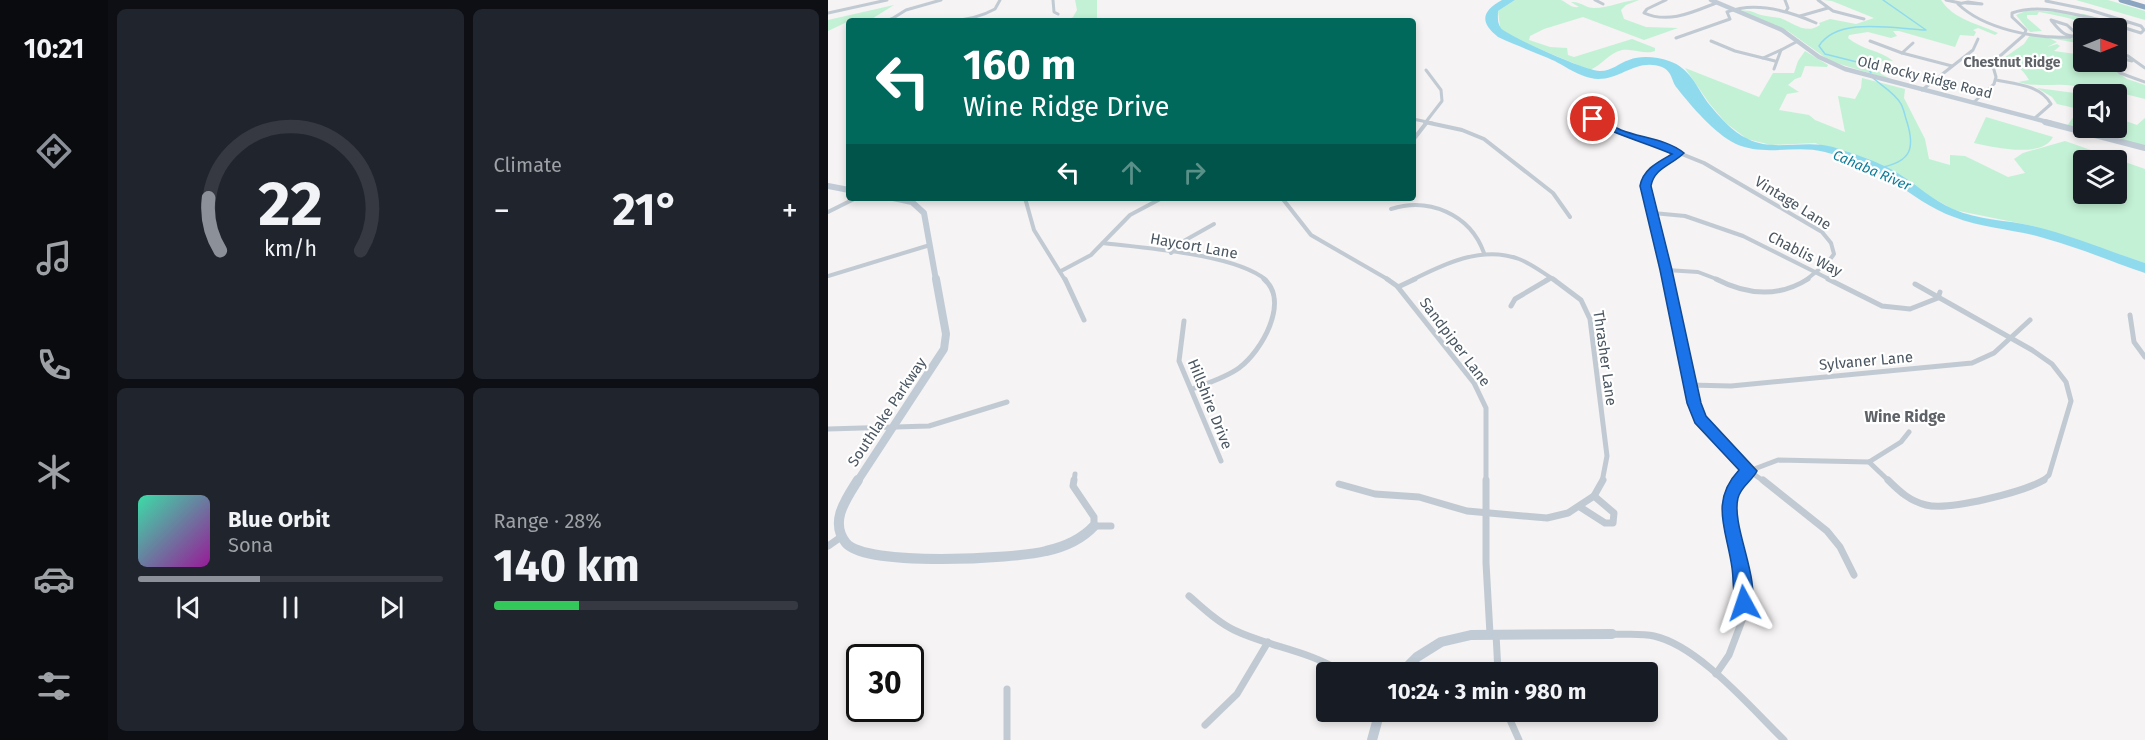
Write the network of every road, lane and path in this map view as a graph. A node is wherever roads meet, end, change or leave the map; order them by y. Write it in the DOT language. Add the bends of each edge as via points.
graph roads {
  1 [pos="886,0"];
  2 [pos="941,0"];
  3 [pos="1000,0"];
  4 [pos="1053,0"];
  5 [pos="1595,0"];
  6 [pos="1666,0"];
  7 [pos="1711,0"];
  8 [pos="1785,0"];
  9 [pos="1818,0"];
  10 [pos="1946,0"];
  11 [pos="2121,0"];
  12 [pos="2135,0"];
  13 [pos="2046,2"];
  14 [pos="1716,3"];
  15 [pos="1960,3"];
  16 [pos="1966,3"];
  17 [pos="1603,4"];
  18 [pos="2145,5"];
  19 [pos="1828,8"];
  20 [pos="1731,10"];
  21 [pos="1786,11"];
  22 [pos="828,13"];
  23 [pos="989,14"];
  24 [pos="1058,14"];
  25 [pos="2093,15"];
  26 [pos="997,16"];
  27 [pos="1800,16"];
  28 [pos="2113,17"];
  29 [pos="893,18"];
  30 [pos="965,18"];
  31 [pos="2101,18"];
  32 [pos="1864,19"];
  33 [pos="2127,22"];
  34 [pos="1816,23"];
  35 [pos="2143,27"];
  36 [pos="2127,29"];
  37 [pos="2026,33"];
  38 [pos="1676,38"];
  39 [pos="2073,38"];
  40 [pos="1978,39"];
  41 [pos="1798,41"];
  42 [pos="1870,41"];
  43 [pos="1711,42"];
  44 [pos="1913,43"];
  45 [pos="1781,50"];
  46 [pos="1902,53"];
  47 [pos="2127,56"];
  48 [pos="1762,58"];
  49 [pos="1775,61"];
  50 [pos="1952,66"];
  51 [pos="2145,68"];
  52 [pos="1774,69"];
  53 [pos="1426,70"];
  54 [pos="2119,72"];
  55 [pos="1996,80"];
  56 [pos="2145,82"];
  57 [pos="1922,90"];
  58 [pos="1974,102"];
  59 [pos="2035,118"];
  60 [pos="1593,119"];
  61 [pos="1416,120"];
  62 [pos="1427,122"];
  63 [pos="1416,136"];
  64 [pos="2145,148"];
  65 [pos="1679,153"];
  66 [pos="828,186"];
  67 [pos="846,189"];
  68 [pos="850,201"];
  69 [pos="907,201"];
  70 [pos="1026,201"];
  71 [pos="1156,201"];
  72 [pos="1284,201"];
  73 [pos="1391,209"];
  74 [pos="828,212"];
  75 [pos="1653,213"];
  76 [pos="1570,217"];
  77 [pos="1214,224"];
  78 [pos="1103,243"];
  79 [pos="930,245"];
  80 [pos="1171,253"];
  81 [pos="1484,253"];
  82 [pos="1666,270"];
  83 [pos="1061,272"];
  84 [pos="1816,273"];
  85 [pos="828,276"];
  86 [pos="1550,278"];
  87 [pos="1915,284"];
  88 [pos="1398,287"];
  89 [pos="1939,295"];
  90 [pos="1511,306"];
  91 [pos="2130,315"];
  92 [pos="1084,320"];
  93 [pos="2030,320"];
  94 [pos="1184,321"];
  95 [pos="2012,339"];
  96 [pos="2145,357"];
  97 [pos="1689,385"];
  98 [pos="1192,389"];
  99 [pos="1007,402"];
  100 [pos="828,429"];
  101 [pos="892,429"];
  102 [pos="1909,432"];
  103 [pos="1221,461"];
  104 [pos="1869,462"];
  105 [pos="1749,471"];
  106 [pos="1075,474"];
  107 [pos="1340,484"];
  108 [pos="1594,496"];
  109 [pos="1580,507"];
  110 [pos="1486,513"];
  111 [pos="1095,526"];
  112 [pos="1111,526"];
  113 [pos="842,537"];
  114 [pos="828,546"];
  115 [pos="1854,575"];
  116 [pos="1190,596"];
  117 [pos="1493,634"];
  118 [pos="1612,634"];
  119 [pos="1268,642"];
  120 [pos="1325,662"];
  121 [pos="1412,662"];
  122 [pos="1497,662"];
  123 [pos="1716,674"];
  124 [pos="1007,689"];
  125 [pos="1377,722"];
  126 [pos="1511,722"];
  127 [pos="1205,725"];
  128 [pos="1008,740"];
  129 [pos="1372,740"];
  130 [pos="1519,740"];
  131 [pos="1784,740"];
  1 -- 22 [label="street"];
  2 -- 29 [label="street" via="903,11"];
  3 -- 23 [label="street" via="998,8"];
  4 -- 24 [label="street" via="1054,12"];
  5 -- 17 [label="street"];
  6 -- 14 [label="street" via="1644,13 1675,16"];
  7 -- 14 [label="street, Old Rocky Ridge Road"];
  8 -- 21 [label="street"];
  9 -- 19 [label="street"];
  10 -- 15 [label="street"];
  11 -- 18 [label="highway"];
  12 -- 18 [label="highway"];
  13 -- 28 [label="street"];
  14 -- 20 [label="street, Old Rocky Ridge Road"];
  15 -- 16 [label="street"];
  15 -- 37 [label="street" via="1963,10 1977,18"];
  19 -- 27 [label="street"];
  19 -- 32 [label="street"];
  20 -- 21 [label="street"];
  20 -- 38 [label="street" via="1727,12 1730,19"];
  20 -- 41 [label="street, Old Rocky Ridge Road" via="1782,30"];
  21 -- 27 [label="street"];
  23 -- 26 [label="street"];
  23 -- 30 [label="street"];
  25 -- 31 [label="street"];
  25 -- 37 [label="street" via="2046,8 2016,10 2012,15"];
  27 -- 34 [label="street"];
  33 -- 35 [label="street"];
  35 -- 36 [label="street" via="2141,33"];
  37 -- 39 [label="street"];
  37 -- 55 [label="street" via="1992,63"];
  39 -- 39 [label="street" via="2060,31 2051,20 2071,27 2079,36"];
  40 -- 50 [label="street" via="1973,50"];
  41 -- 45 [label="street"];
  41 -- 57 [label="street, Old Rocky Ridge Road" via="1824,60"];
  42 -- 46 [label="street"];
  43 -- 48 [label="street"];
  44 -- 46 [label="street"];
  45 -- 48 [label="street"];
  45 -- 49 [label="street"];
  46 -- 50 [label="street"];
  47 -- 51 [label="street"];
  48 -- 49 [label="street"];
  49 -- 52 [label="street"];
  50 -- 57 [label="street"];
  53 -- 62 [label="street" via="1443,96"];
  54 -- 56 [label="street"];
  55 -- 58 [label="street"];
  55 -- 59 [label="street" via="2031,88 2047,97 2051,104"];
  57 -- 58 [label="street, Old Rocky Ridge Road"];
  58 -- 59 [label="street, Old Rocky Ridge Road"];
  59 -- 64 [label="street, Old Rocky Ridge Road"];
  60 -- 65 [label="street, Vintage Lane"];
  61 -- 62 [label="street"];
  62 -- 63 [label="street"];
  62 -- 76 [label="street" via="1484,138 1553,193"];
  65 -- 75 [label="street" via="1647,177 1645,186"];
  65 -- 84 [label="street, Vintage Lane" via="1716,169 1822,232 1835,249 1833,257"];
  66 -- 67 [label="street"];
  68 -- 74 [label="street"];
  69 -- 79 [label="street, Southlake Parkway" via="921,209"];
  70 -- 83 [label="street" via="1034,230"];
  71 -- 78 [label="street" via="1130,215"];
  72 -- 88 [label="street, Sandpiper Lane" via="1311,235"];
  73 -- 81 [label="street" via="1411,204 1439,208 1472,230"];
  75 -- 82 [label="street"];
  75 -- 84 [label="street, Chablis Way" via="1685,216 1743,236"];
  77 -- 80 [label="street"];
  78 -- 80 [label="street, Haycort Lane"];
  78 -- 83 [label="street" via="1087,258"];
  79 -- 85 [label="street"];
  79 -- 101 [label="street, Southlake Parkway" via="945,344 935,366"];
  80 -- 98 [label="street, Haycort Lane" via="1249,269 1268,281 1275,297 1257,352 1234,372"];
  81 -- 86 [label="street, Thrasher Lane" via="1516,258"];
  81 -- 88 [label="street, Thrasher Lane" via="1459,259"];
  82 -- 84 [label="street, Vintage Lane" via="1702,273 1736,288 1760,293 1794,289"];
  82 -- 97 [label="street"];
  83 -- 92 [label="street"];
  84 -- 89 [label="street, Chablis Way" via="1864,298 1897,309 1916,308"];
  86 -- 90 [label="street"];
  86 -- 108 [label="street, Thrasher Lane" via="1580,298 1590,319 1607,456 1603,480"];
  87 -- 89 [label="street"];
  88 -- 110 [label="street, Sandpiper Lane" via="1483,399 1487,420"];
  89 -- 95 [label="street"];
  91 -- 96 [label="street" via="2134,342"];
  93 -- 95 [label="street, Sylvaner Lane"];
  94 -- 98 [label="street, Hillshire Drive" via="1178,354"];
  95 -- 97 [label="street, Sylvaner Lane" via="1972,363 1731,386"];
  95 -- 104 [label="street" via="2052,364 2070,389 2071,401 2060,443 2049,475 2043,481 2024,490 1929,506 1900,492"];
  97 -- 105 [label="street" via="1700,419"];
  98 -- 103 [label="street, Hillshire Drive"];
  99 -- 101 [label="street" via="929,426"];
  100 -- 101 [label="street"];
  101 -- 113 [label="street, Southlake Parkway" via="843,503 838,524"];
  102 -- 104 [label="street" via="1901,442"];
  104 -- 105 [label="street" via="1778,460"];
  105 -- 115 [label="street" via="1827,531"];
  105 -- 123 [label="street" via="1736,485 1729,511 1744,589 1743,618 1732,649"];
  106 -- 111 [label="street" via="1073,486 1094,517"];
  107 -- 110 [label="street" via="1375,494 1419,496 1458,510"];
  108 -- 109 [label="street"];
  108 -- 109 [label="street" via="1614,513 1613,523 1605,523"];
  109 -- 110 [label="street" via="1547,518"];
  110 -- 117 [label="street, Sandpiper Lane"];
  111 -- 112 [label="street"];
  111 -- 113 [label="street" via="1072,542 1026,555 880,557 854,550"];
  113 -- 114 [label="street"];
  116 -- 119 [label="street" via="1226,625"];
  117 -- 118 [label="street"];
  117 -- 121 [label="street" via="1441,642"];
  117 -- 122 [label="street, Sandpiper Lane"];
  118 -- 123 [label="street" via="1654,636 1676,644"];
  119 -- 120 [label="street"];
  119 -- 127 [label="street" via="1237,694"];
  123 -- 131 [label="street"];
  124 -- 128 [label="street"];
  125 -- 129 [label="street"];
  126 -- 130 [label="street"];
}
